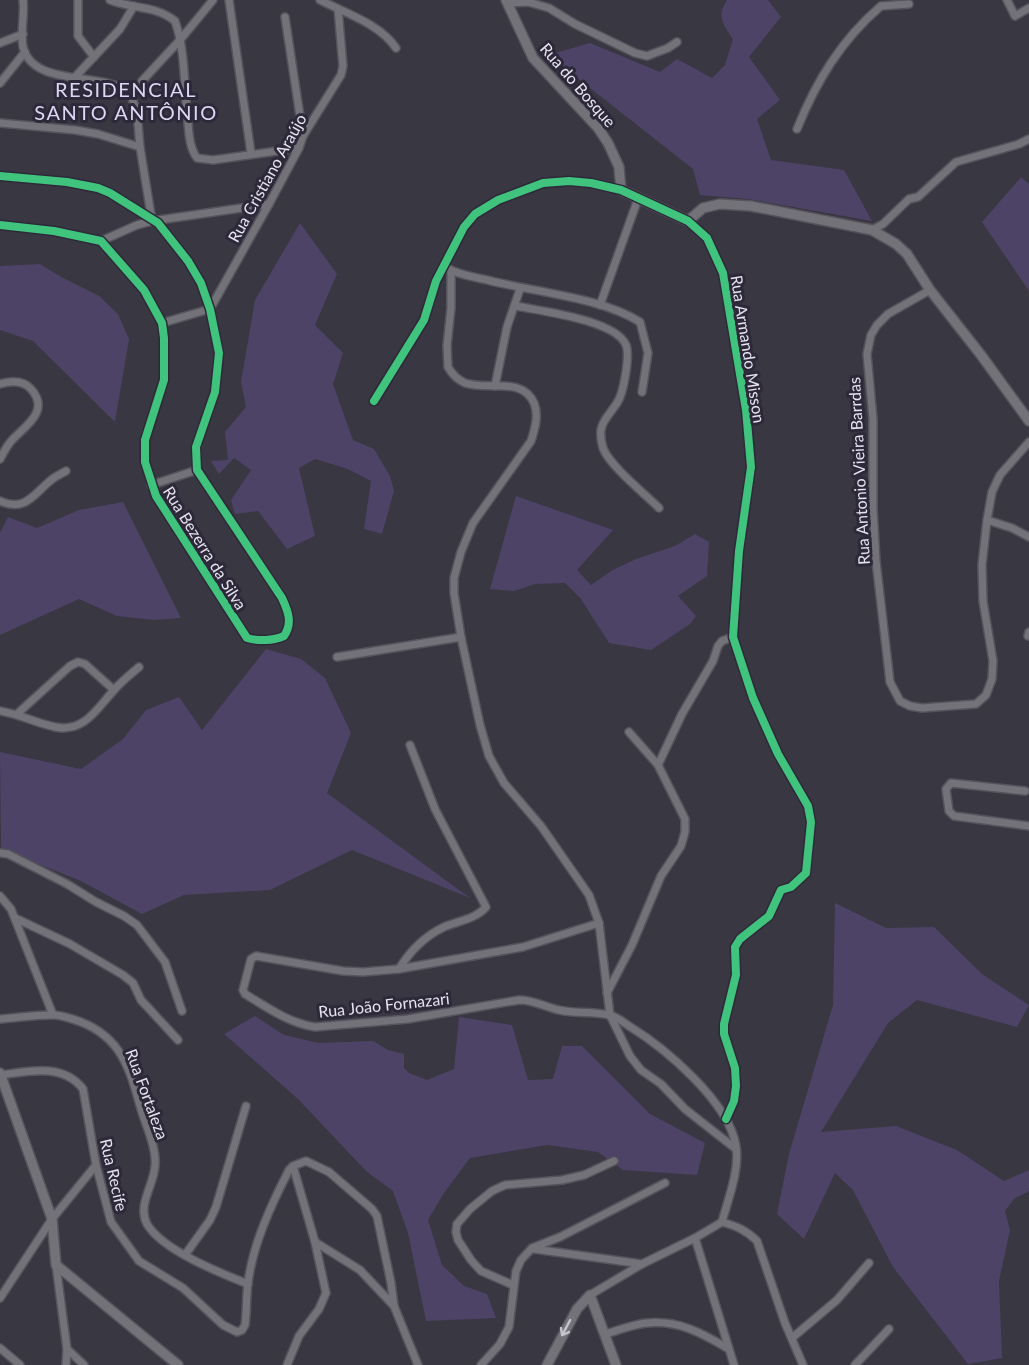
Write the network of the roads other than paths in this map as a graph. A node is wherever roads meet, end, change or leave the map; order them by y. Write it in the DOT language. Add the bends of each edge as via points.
graph roads {
  1 [pos="23,0"];
  2 [pos="78,0"];
  3 [pos="110,0"];
  4 [pos="213,0"];
  5 [pos="229,0"];
  6 [pos="320,0"];
  7 [pos="1007,0"];
  8 [pos="507,1"];
  9 [pos="909,4"];
  10 [pos="134,6"];
  11 [pos="1029,8"];
  12 [pos="338,9"];
  13 [pos="285,17"];
  14 [pos="22,34"];
  15 [pos="180,40"];
  16 [pos="676,42"];
  17 [pos="0,43"];
  18 [pos="396,48"];
  19 [pos="25,52"];
  20 [pos="94,57"];
  21 [pos="75,77"];
  22 [pos="142,81"];
  23 [pos="0,83"];
  24 [pos="0,123"];
  25 [pos="796,129"];
  26 [pos="303,136"];
  27 [pos="1029,139"];
  28 [pos="140,147"];
  29 [pos="298,148"];
  30 [pos="252,153"];
  31 [pos="0,176"];
  32 [pos="621,190"];
  33 [pos="638,199"];
  34 [pos="270,204"];
  35 [pos="688,220"];
  36 [pos="152,221"];
  37 [pos="0,225"];
  38 [pos="872,230"];
  39 [pos="101,242"];
  40 [pos="447,268"];
  41 [pos="520,289"];
  42 [pos="930,290"];
  43 [pos="600,305"];
  44 [pos="516,306"];
  45 [pos="210,309"];
  46 [pos="162,323"];
  47 [pos="0,384"];
  48 [pos="495,386"];
  49 [pos="642,392"];
  50 [pos="374,401"];
  51 [pos="1029,421"];
  52 [pos="1029,442"];
  53 [pos="0,459"];
  54 [pos="197,470"];
  55 [pos="66,471"];
  56 [pos="151,485"];
  57 [pos="0,501"];
  58 [pos="659,508"];
  59 [pos="987,520"];
  60 [pos="1029,537"];
  61 [pos="460,637"];
  62 [pos="733,637"];
  63 [pos="337,657"];
  64 [pos="139,667"];
  65 [pos="114,690"];
  66 [pos="0,711"];
  67 [pos="17,714"];
  68 [pos="629,732"];
  69 [pos="410,745"];
  70 [pos="658,765"];
  71 [pos="1024,791"];
  72 [pos="1029,826"];
  73 [pos="0,853"];
  74 [pos="0,896"];
  75 [pos="15,918"];
  76 [pos="599,923"];
  77 [pos="399,969"];
  78 [pos="607,993"];
  79 [pos="182,1011"];
  80 [pos="53,1015"];
  81 [pos="610,1015"];
  82 [pos="0,1019"];
  83 [pos="178,1040"];
  84 [pos="0,1074"];
  85 [pos="246,1106"];
  86 [pos="726,1119"];
  87 [pos="736,1149"];
  88 [pos="614,1161"];
  89 [pos="96,1165"];
  90 [pos="293,1166"];
  91 [pos="665,1183"];
  92 [pos="52,1220"];
  93 [pos="722,1222"];
  94 [pos="695,1238"];
  95 [pos="315,1242"];
  96 [pos="532,1248"];
  97 [pos="185,1255"];
  98 [pos="870,1263"];
  99 [pos="642,1264"];
  100 [pos="56,1265"];
  101 [pos="248,1284"];
  102 [pos="513,1286"];
  103 [pos="590,1295"];
  104 [pos="0,1298"];
  105 [pos="394,1306"];
  106 [pos="889,1329"];
  107 [pos="606,1334"];
  108 [pos="792,1338"];
  109 [pos="0,1348"];
  110 [pos="727,1348"];
  111 [pos="67,1349"];
  112 [pos="20,1365"];
  113 [pos="66,1365"];
  114 [pos="84,1365"];
  115 [pos="178,1365"];
  116 [pos="287,1365"];
  117 [pos="418,1365"];
  118 [pos="481,1365"];
  119 [pos="547,1365"];
  120 [pos="616,1365"];
  121 [pos="734,1365"];
  122 [pos="803,1365"];
  123 [pos="855,1365"];
  1 -- 14 [label="street"];
  2 -- 20 [label="street" via="78,36"];
  3 -- 10 [label="street"];
  4 -- 15 [label="street"];
  5 -- 30 [label="street"];
  6 -- 12 [label="street"];
  7 -- 11 [label="street" via="1015,16"];
  8 -- 16 [label="street" via="549,8 647,56"];
  8 -- 32 [label="street, Rua do Bosque" via="533,58 608,143 620,167"];
  9 -- 25 [label="street" via="881,6 842,46 820,78"];
  10 -- 15 [label="street" via="172,18"];
  10 -- 20 [label="street" via="120,29"];
  12 -- 18 [label="street" via="381,32"];
  12 -- 26 [label="street, Rua Cristiano Araújo" via="343,70"];
  13 -- 26 [label="street"];
  14 -- 17 [label="street"];
  14 -- 19 [label="street"];
  15 -- 22 [label="street"];
  15 -- 30 [label="street" via="189,134 197,158 208,161"];
  19 -- 21 [label="street" via="45,71"];
  19 -- 23 [label="street"];
  20 -- 21 [label="street"];
  21 -- 28 [label="street" via="130,93 137,112"];
  24 -- 28 [label="street" via="87,132"];
  26 -- 29 [label="street, Rua Cristiano Araújo"];
  27 -- 38 [label="street" via="956,162 918,197 900,205"];
  28 -- 36 [label="street"];
  29 -- 30 [label="street"];
  29 -- 34 [label="street, Rua Cristiano Araújo"];
  31 -- 36 [label="street" via="98,188"];
  32 -- 33 [label="street"];
  32 -- 40 [label="street" via="569,181 543,183 498,200 475,214 464,227"];
  33 -- 35 [label="street"];
  33 -- 43 [label="street"];
  34 -- 36 [label="street"];
  34 -- 45 [label="street, Rua Cristiano Araújo"];
  35 -- 38 [label="street" via="703,208 720,204 751,206"];
  35 -- 62 [label="street, Rua Armando Misson" via="707,237 723,273 746,410 751,467 739,551"];
  36 -- 39 [label="street"];
  36 -- 45 [label="street" via="158,223 188,261"];
  37 -- 39 [label="street" via="54,231"];
  38 -- 42 [label="street" via="907,254"];
  39 -- 46 [label="street, Rua Bezerra da Silva" via="144,290"];
  40 -- 41 [label="street"];
  40 -- 48 [label="street" via="451,308 448,368 464,383"];
  40 -- 50 [label="street" via="436,281 424,320"];
  41 -- 43 [label="street"];
  41 -- 44 [label="street"];
  42 -- 51 [label="street"];
  42 -- 59 [label="street, Rua Antonio Vieira Barrdas" via="888,314 877,325 867,354 873,419 876,561 890,682 900,701 909,706 975,704 986,695 993,661 983,589"];
  43 -- 49 [label="street" via="640,322 648,353"];
  44 -- 48 [label="street" via="507,327"];
  44 -- 58 [label="street" via="607,328 626,345 622,391 603,420 600,435 611,462"];
  45 -- 46 [label="street"];
  45 -- 54 [label="street" via="219,352 215,393 196,447"];
  46 -- 56 [label="street, Rua Bezerra da Silva" via="164,380 145,440"];
  47 -- 53 [label="street" via="10,381 28,386 38,405 36,417 10,441"];
  48 -- 61 [label="street" via="510,386 528,393 536,421 531,441 473,523 456,566 454,593"];
  52 -- 59 [label="street" via="1000,475"];
  54 -- 56 [label="street"];
  54 -- 56 [label="street, Rua Bezerra da Silva" via="285,603 289,627 284,636 247,638"];
  55 -- 57 [label="street" via="32,499 19,504"];
  59 -- 60 [label="street"];
  61 -- 63 [label="street"];
  61 -- 76 [label="street" via="494,767 570,865 589,895"];
  62 -- 70 [label="street" via="718,646"];
  62 -- 86 [label="street" via="753,698 778,754 808,806 811,822 806,873 782,890 769,916 735,946 736,975 724,1034 735,1068 736,1086"];
  64 -- 65 [label="street"];
  65 -- 67 [label="street" via="80,725 54,727"];
  65 -- 67 [label="street" via="78,662"];
  66 -- 67 [label="street"];
  68 -- 70 [label="street"];
  69 -- 77 [label="street" via="435,809 486,905 478,915 429,936 409,953"];
  70 -- 78 [label="street" via="685,819 685,832"];
  71 -- 72 [label="street" via="951,783 946,789 949,811 954,816"];
  73 -- 79 [label="street" via="67,884 137,926 165,962"];
  74 -- 75 [label="street"];
  75 -- 80 [label="street"];
  75 -- 83 [label="street" via="123,975"];
  76 -- 77 [label="street, Rua João Fornazari" via="523,947"];
  76 -- 78 [label="street"];
  77 -- 81 [label="street, Rua João Fornazari" via="343,971 256,956 251,959 243,990 281,1016 315,1027 408,1019 519,1000 557,1010"];
  78 -- 81 [label="street"];
  80 -- 82 [label="street, Rua Fortaleza"];
  80 -- 97 [label="street, Rua Fortaleza" via="94,1027 113,1042 123,1059 155,1162 145,1221 154,1234"];
  81 -- 86 [label="street" via="652,1040 670,1056"];
  81 -- 87 [label="street" via="641,1070"];
  84 -- 89 [label="street, Rua Recife" via="56,1072 76,1080 83,1089"];
  84 -- 92 [label="street"];
  85 -- 97 [label="street" via="216,1208"];
  86 -- 87 [label="street"];
  87 -- 93 [label="street"];
  88 -- 102 [label="street" via="562,1180 505,1185 470,1209 458,1224 458,1240 481,1271"];
  89 -- 92 [label="street"];
  89 -- 101 [label="street, Rua Recife" via="111,1222 139,1261 183,1288 237,1332 245,1325"];
  90 -- 95 [label="street"];
  90 -- 101 [label="street" via="261,1232"];
  90 -- 105 [label="street" via="306,1161 328,1172 372,1209 380,1225"];
  91 -- 96 [label="street"];
  92 -- 100 [label="street"];
  92 -- 104 [label="street"];
  93 -- 94 [label="street"];
  93 -- 108 [label="street" via="748,1231 757,1241"];
  94 -- 99 [label="street"];
  94 -- 110 [label="street"];
  95 -- 105 [label="street" via="360,1270"];
  95 -- 116 [label="street" via="326,1293 299,1336"];
  96 -- 99 [label="street"];
  96 -- 102 [label="street" via="520,1260"];
  97 -- 101 [label="street, Rua Fortaleza"];
  98 -- 108 [label="street" via="837,1300"];
  99 -- 103 [label="street"];
  100 -- 111 [label="street"];
  100 -- 115 [label="street"];
  102 -- 118 [label="street" via="509,1327"];
  103 -- 107 [label="street"];
  103 -- 119 [label="street, one-way" via="577,1309"];
  105 -- 117 [label="street"];
  106 -- 123 [label="street"];
  107 -- 110 [label="street" via="647,1323 674,1324 699,1331"];
  107 -- 120 [label="street"];
  108 -- 122 [label="street"];
  109 -- 112 [label="street"];
  110 -- 121 [label="street"];
  111 -- 113 [label="street"];
  111 -- 114 [label="street"];
}
